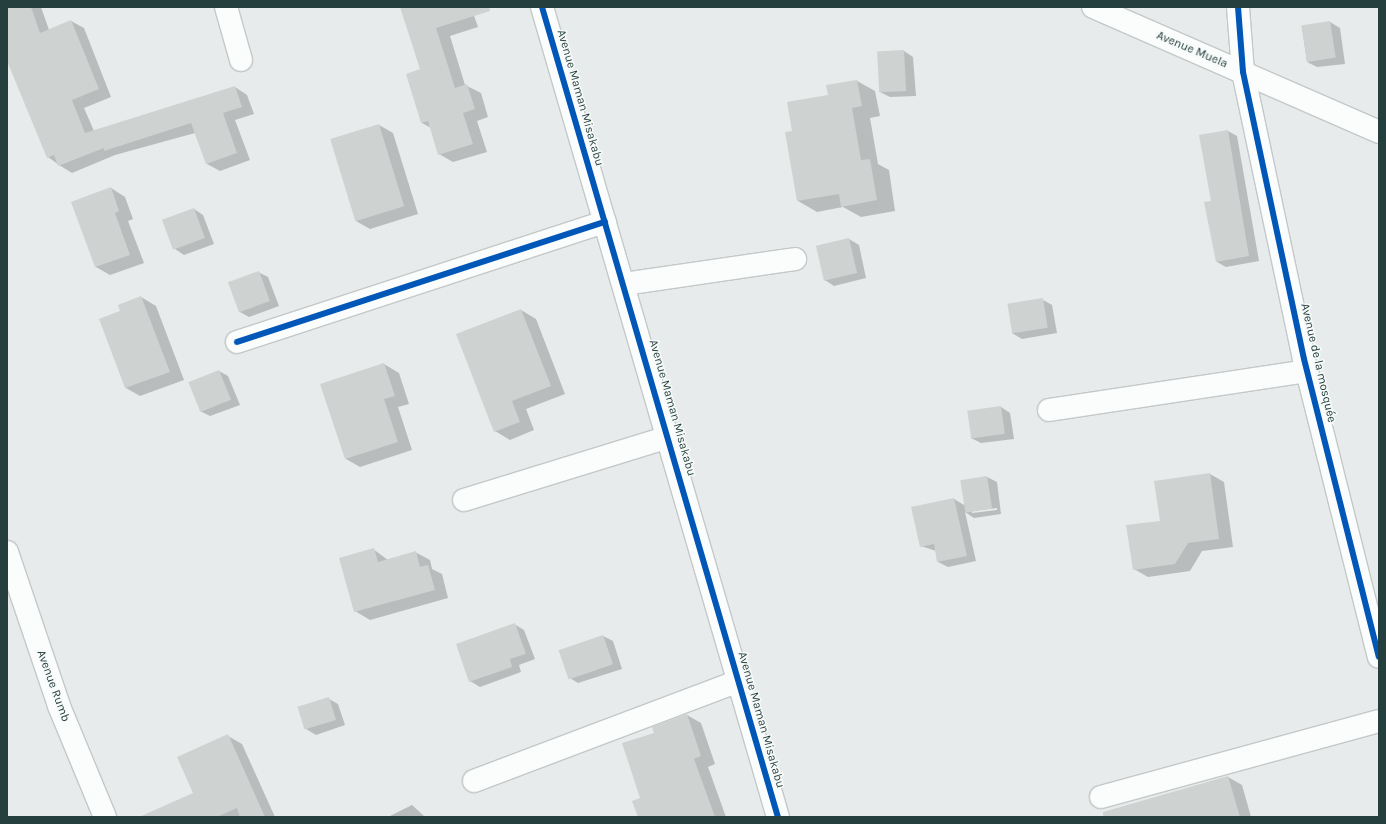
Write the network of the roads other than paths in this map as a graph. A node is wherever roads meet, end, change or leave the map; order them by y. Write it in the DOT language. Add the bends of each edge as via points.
graph roads {
  1 [pos="226,7"];
  2 [pos="542,7"];
  3 [pos="1093,7"];
  4 [pos="1238,7"];
  5 [pos="241,60"];
  6 [pos="1243,72"];
  7 [pos="1379,132"];
  8 [pos="605,222"];
  9 [pos="795,259"];
  10 [pos="624,284"];
  11 [pos="237,342"];
  12 [pos="1307,371"];
  13 [pos="1049,410"];
  14 [pos="669,437"];
  15 [pos="464,500"];
  16 [pos="7,552"];
  17 [pos="1379,657"];
  18 [pos="738,681"];
  19 [pos="1379,721"];
  20 [pos="474,781"];
  21 [pos="1100,797"];
  22 [pos="105,817"];
  23 [pos="778,817"];
  1 -- 5 [label="street"];
  2 -- 8 [label="street, Avenue Maman Misakabu"];
  3 -- 6 [label="street, Avenue Muela"];
  4 -- 6 [label="street, Avenue de la mosquée"];
  6 -- 7 [label="street, Avenue Muela"];
  6 -- 12 [label="street, Avenue de la mosquée"];
  8 -- 10 [label="street, Avenue Maman Misakabu"];
  8 -- 11 [label="street"];
  9 -- 10 [label="street"];
  10 -- 14 [label="street, Avenue Maman Misakabu"];
  12 -- 13 [label="street"];
  12 -- 17 [label="street, Avenue de la mosquée"];
  14 -- 15 [label="street"];
  14 -- 18 [label="street, Avenue Maman Misakabu"];
  16 -- 22 [label="street, Avenue Rumb" via="59,706"];
  18 -- 20 [label="street"];
  18 -- 23 [label="street, Avenue Maman Misakabu"];
  19 -- 21 [label="street"];
}
